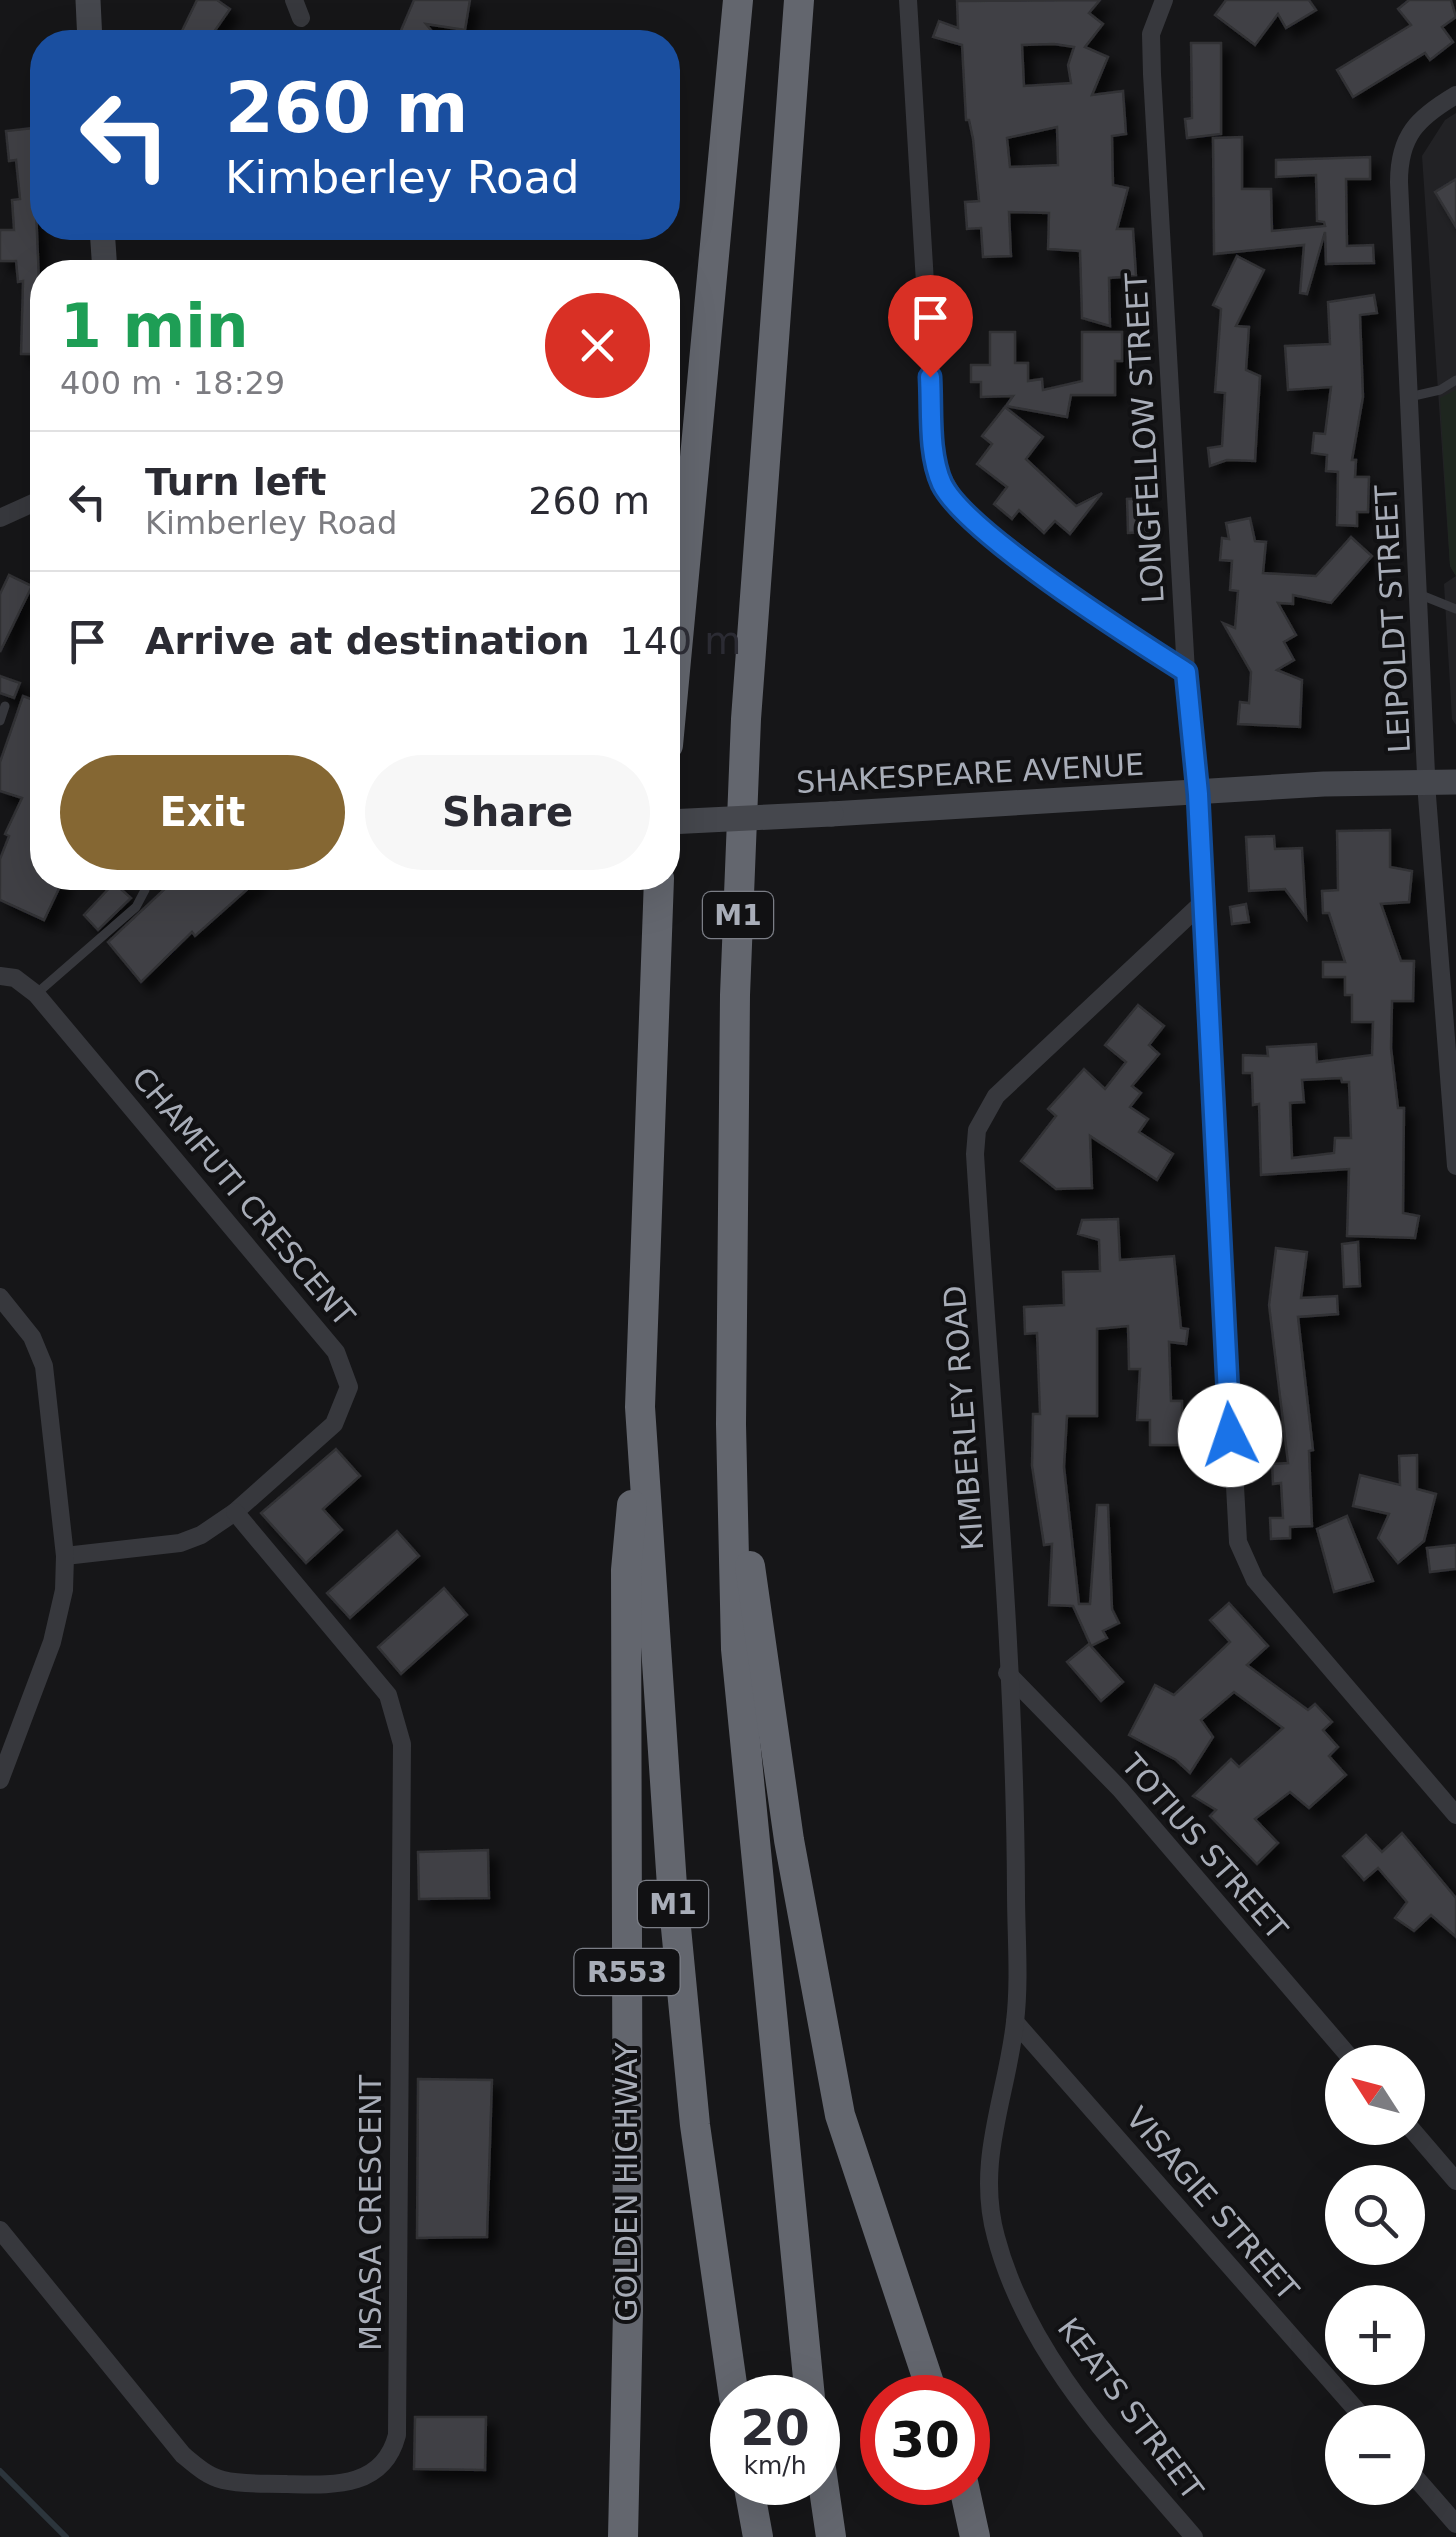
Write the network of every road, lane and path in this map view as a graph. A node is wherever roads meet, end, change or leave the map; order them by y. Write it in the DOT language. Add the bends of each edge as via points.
graph roads {
  1 [pos="88,0"];
  2 [pos="738,0"];
  3 [pos="798,0"];
  4 [pos="908,0"];
  5 [pos="1164,0"];
  6 [pos="89,30"];
  7 [pos="1456,95"];
  8 [pos="1456,380"];
  9 [pos="1409,396"];
  10 [pos="30,504"];
  11 [pos="0,518"];
  12 [pos="1420,595"];
  13 [pos="1456,609"];
  14 [pos="680,617"];
  15 [pos="1186,672"];
  16 [pos="4,706"];
  17 [pos="0,721"];
  18 [pos="1428,779"];
  19 [pos="1456,782"];
  20 [pos="1198,794"];
  21 [pos="680,821"];
  22 [pos="144,890"];
  23 [pos="659,890"];
  24 [pos="1201,904"];
  25 [pos="3,973"];
  26 [pos="36,994"];
  27 [pos="1454,1099"];
  28 [pos="1456,1166"];
  29 [pos="0,1297"];
  30 [pos="640,1407"];
  31 [pos="731,1424"];
  32 [pos="235,1512"];
  33 [pos="65,1556"];
  34 [pos="1007,1673"];
  35 [pos="0,1780"];
  36 [pos="1456,1815"];
  37 [pos="1015,2022"];
  38 [pos="1339,2045"];
  39 [pos="1425,2145"];
  40 [pos="1456,2181"];
  41 [pos="0,2230"];
  42 [pos="731,2375"];
  43 [pos="808,2375"];
  44 [pos="926,2375"];
  45 [pos="1352,2405"];
  46 [pos="1425,2488"];
  47 [pos="752,2505"];
  48 [pos="826,2505"];
  49 [pos="968,2505"];
  50 [pos="1456,2524"];
  51 [pos="623,2537"];
  52 [pos="758,2537"];
  53 [pos="831,2537"];
  54 [pos="975,2537"];
  55 [pos="1194,2537"];
  1 -- 6 [label="street"];
  2 -- 14 [label="highway"];
  3 -- 31 [label="highway, M1" via="745,738"];
  4 -- 15 [label="street" via="934,448 942,482 984,528"];
  5 -- 15 [label="street, LONGFELLOW STREET" via="1151,34 1152,74"];
  7 -- 9 [label="street, LEIPOLDT STREET" via="1427,112 1401,147"];
  8 -- 9 [label="lane"];
  9 -- 12 [label="street, LEIPOLDT STREET"];
  10 -- 11 [label="street"];
  12 -- 13 [label="lane"];
  12 -- 18 [label="street, LEIPOLDT STREET"];
  15 -- 20 [label="street, LONGFELLOW STREET"];
  16 -- 17 [label="lane"];
  18 -- 19 [label="street, SHAKESPEARE AVENUE"];
  18 -- 20 [label="street, SHAKESPEARE AVENUE"];
  18 -- 27 [label="street, LEIPOLDT STREET"];
  20 -- 21 [label="street, SHAKESPEARE AVENUE, bridge"];
  20 -- 24 [label="street, LONGFELLOW STREET"];
  22 -- 26 [label="lane" via="136,907"];
  23 -- 30 [label="highway, M1"];
  24 -- 34 [label="street, KIMBERLEY ROAD" via="1014,1078 977,1130"];
  24 -- 36 [label="street, LONGFELLOW STREET" via="1238,1542 1264,1592"];
  25 -- 26 [label="street, CHAMFUTI CRESCENT"];
  26 -- 32 [label="street, CHAMFUTI CRESCENT" via="311,1320 346,1371 348,1396 334,1424"];
  27 -- 28 [label="street, LEIPOLDT STREET"];
  29 -- 33 [label="street" via="32,1337 44,1366"];
  30 -- 42 [label="highway, M1" via="694,2125"];
  30 -- 51 [label="highway, GOLDEN HIGHWAY / R553" via="626,1570"];
  31 -- 43 [label="highway, M1" via="736,1649"];
  31 -- 44 [label="highway" via="788,1840 840,2114"];
  32 -- 33 [label="street, CHAMFUTI CRESCENT" via="180,1543"];
  32 -- 41 [label="street, MSASA CRESCENT" via="388,1695 402,1744 396,2435 388,2459 368,2476 333,2485 240,2482 209,2474 183,2455"];
  33 -- 35 [label="street" via="60,1618"];
  34 -- 37 [label="street, KIMBERLEY ROAD"];
  34 -- 38 [label="street, TOTIUS STREET" via="1120,1790"];
  37 -- 45 [label="street, VISAGIE STREET"];
  37 -- 55 [label="street, KEATS STREET" via="987,2176 1006,2269 1065,2378"];
  39 -- 40 [label="street"];
  46 -- 50 [label="street"];
  47 -- 52 [label="highway"];
  48 -- 53 [label="highway"];
  49 -- 54 [label="highway"];
}
